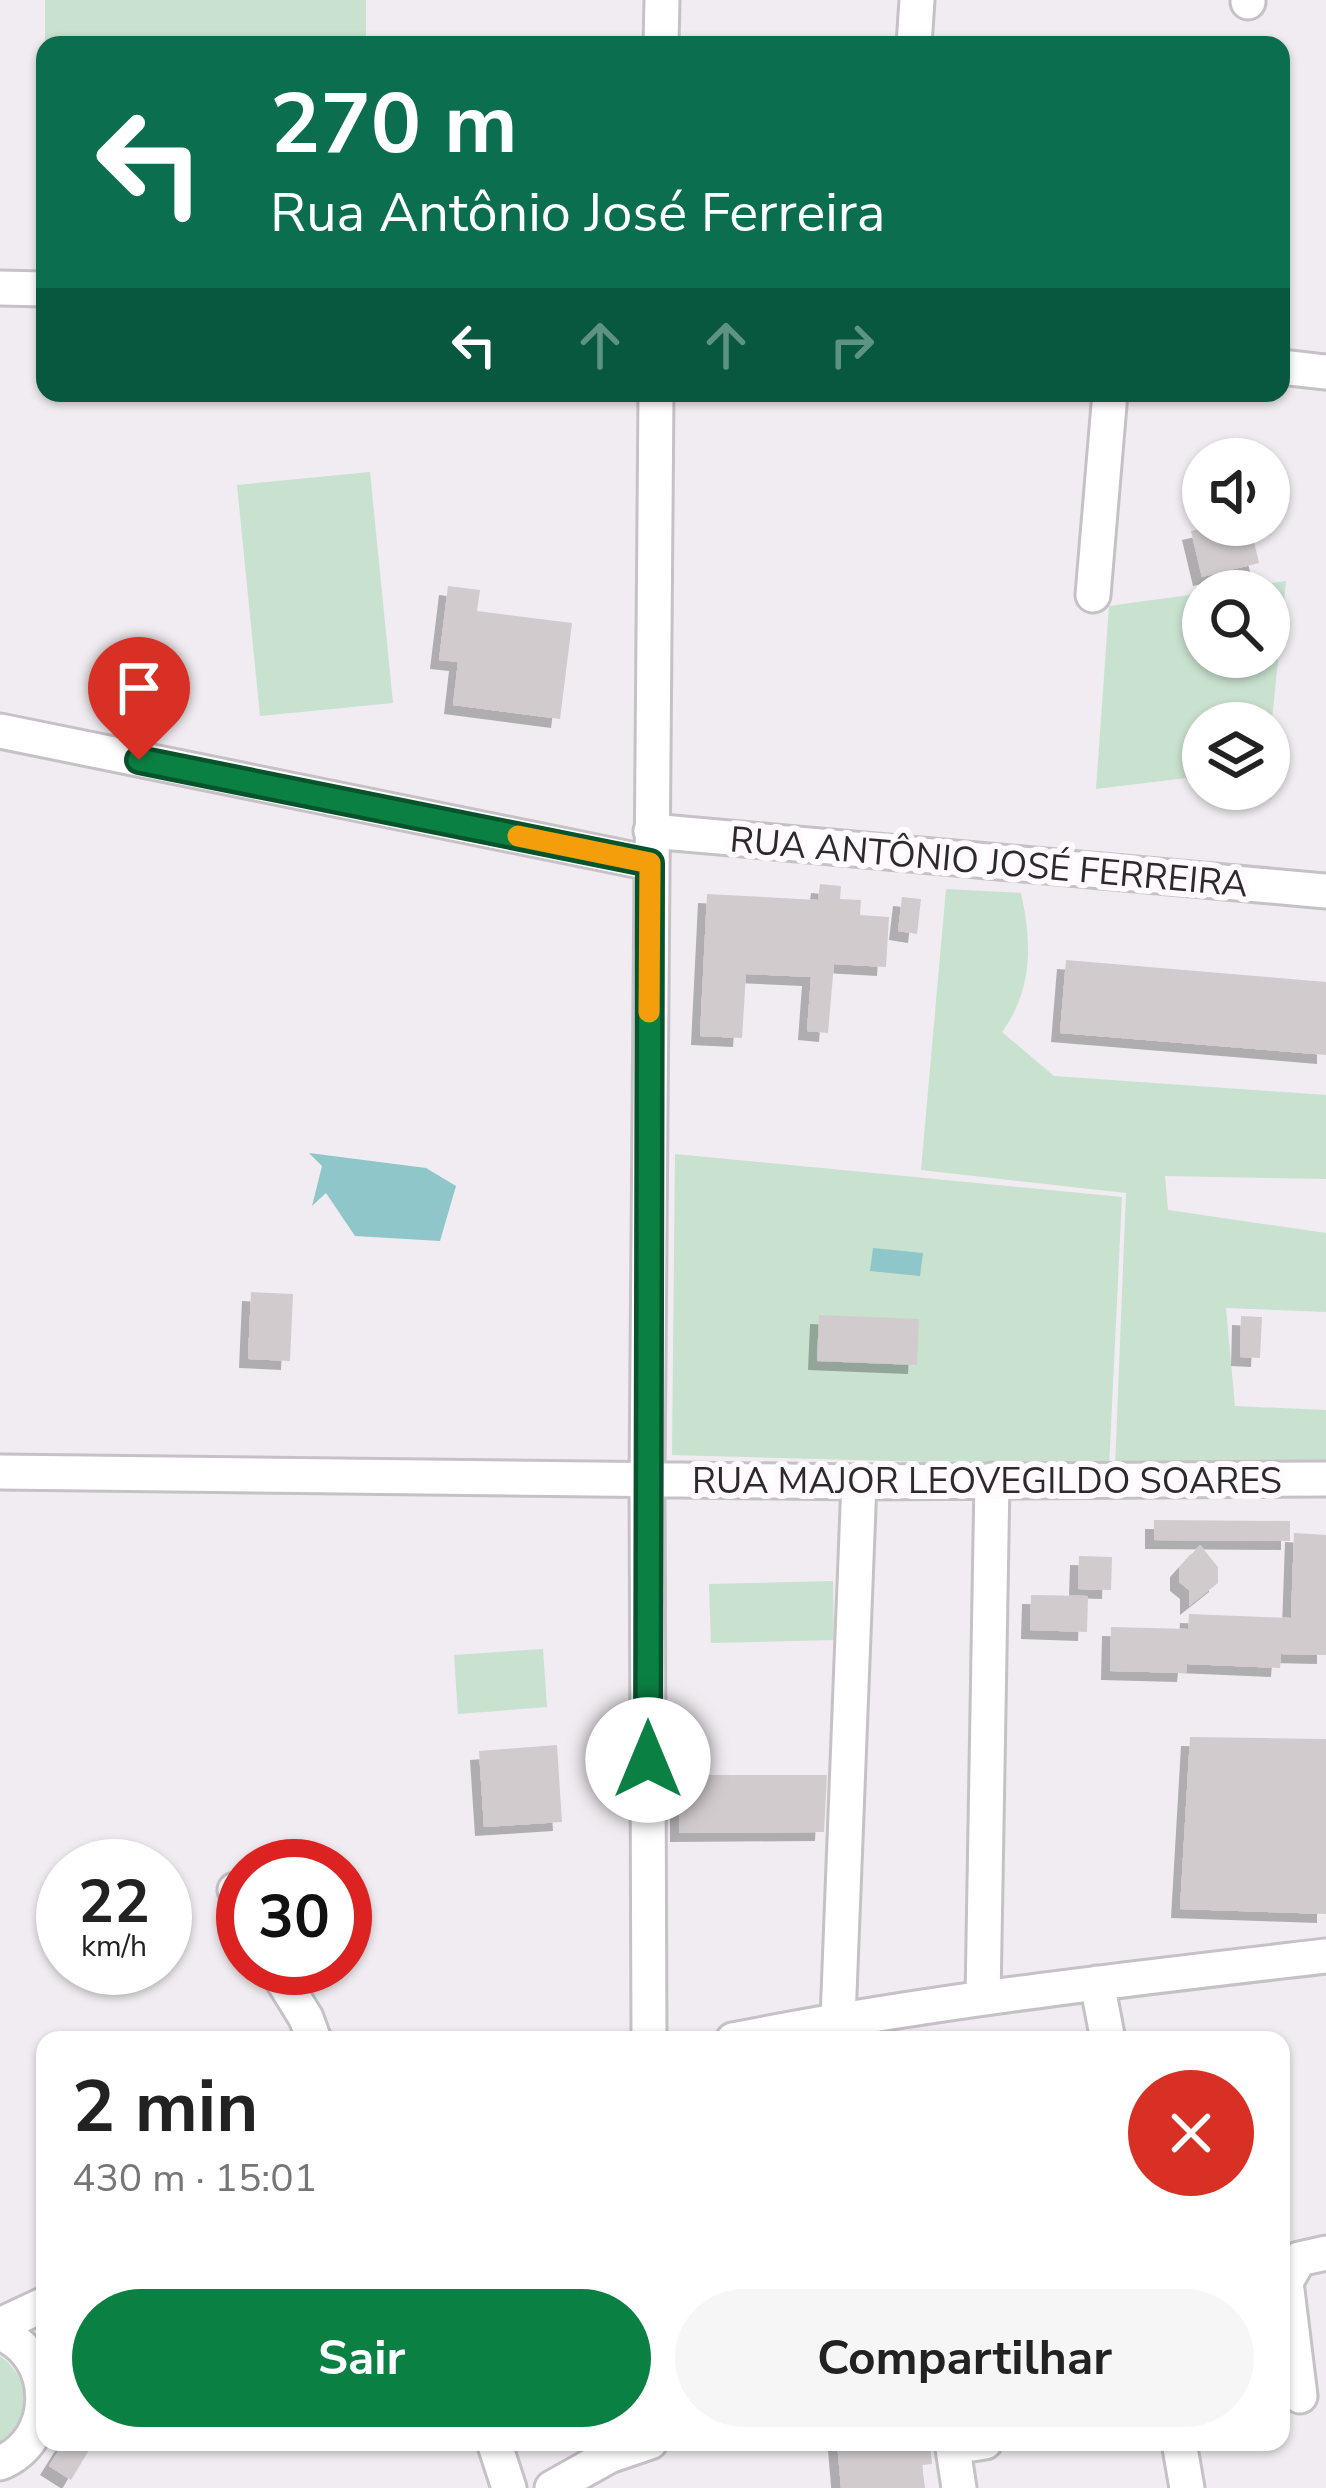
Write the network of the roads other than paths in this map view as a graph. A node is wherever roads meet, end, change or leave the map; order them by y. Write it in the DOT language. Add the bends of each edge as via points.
graph roads {
  1 [pos="662,0"];
  2 [pos="917,0"];
  3 [pos="661,36"];
  4 [pos="915,36"];
  5 [pos="0,287"];
  6 [pos="36,289"];
  7 [pos="1290,368"];
  8 [pos="1326,372"];
  9 [pos="656,402"];
  10 [pos="1109,402"];
  11 [pos="1093,595"];
  12 [pos="0,731"];
  13 [pos="650,847"];
  14 [pos="1326,891"];
  15 [pos="0,1472"];
  16 [pos="1326,1479"];
  17 [pos="646,1480"];
  18 [pos="992,1480"];
  19 [pos="859,1482"];
  20 [pos="1326,1956"];
  21 [pos="1097,1983"];
  22 [pos="292,1995"];
  23 [pos="983,1998"];
  24 [pos="862,2025"];
  25 [pos="311,2031"];
  26 [pos="649,2031"];
  27 [pos="810,2031"];
  28 [pos="1106,2031"];
  29 [pos="1326,2253"];
  30 [pos="1290,2275"];
  31 [pos="36,2309"];
  32 [pos="1290,2310"];
  33 [pos="0,2329"];
  34 [pos="36,2371"];
  35 [pos="1302,2395"];
  36 [pos="36,2431"];
  37 [pos="497,2451"];
  38 [pos="624,2451"];
  39 [pos="962,2451"];
  40 [pos="1181,2451"];
  41 [pos="0,2463"];
  42 [pos="509,2488"];
  43 [pos="551,2488"];
  44 [pos="959,2488"];
  45 [pos="1187,2488"];
  1 -- 3 [label="street"];
  2 -- 4 [label="street"];
  5 -- 6 [label="street"];
  7 -- 8 [label="street"];
  9 -- 13 [label="street"];
  10 -- 11 [label="street"];
  12 -- 13 [label="street, RUA ANTÔNIO JOSÉ FERREIRA"];
  13 -- 14 [label="street, RUA ANTÔNIO JOSÉ FERREIRA"];
  13 -- 17 [label="street"];
  15 -- 17 [label="street, RUA MAJOR LEOVEGILDO SOARES"];
  16 -- 18 [label="street, RUA MAJOR LEOVEGILDO SOARES"];
  17 -- 19 [label="street, RUA MAJOR LEOVEGILDO SOARES"];
  17 -- 26 [label="street"];
  18 -- 19 [label="street, RUA MAJOR LEOVEGILDO SOARES"];
  18 -- 23 [label="street"];
  19 -- 24 [label="street"];
  20 -- 21 [label="street"];
  21 -- 23 [label="street"];
  21 -- 28 [label="street"];
  22 -- 25 [label="street"];
  23 -- 24 [label="street"];
  24 -- 27 [label="street"];
  29 -- 30 [label="street" via="1299,2259"];
  31 -- 33 [label="street"];
  32 -- 35 [label="street"];
  33 -- 34 [label="street"];
  36 -- 41 [label="street"];
  37 -- 42 [label="street"];
  38 -- 43 [label="street"];
  39 -- 44 [label="street"];
  40 -- 45 [label="street"];
}
